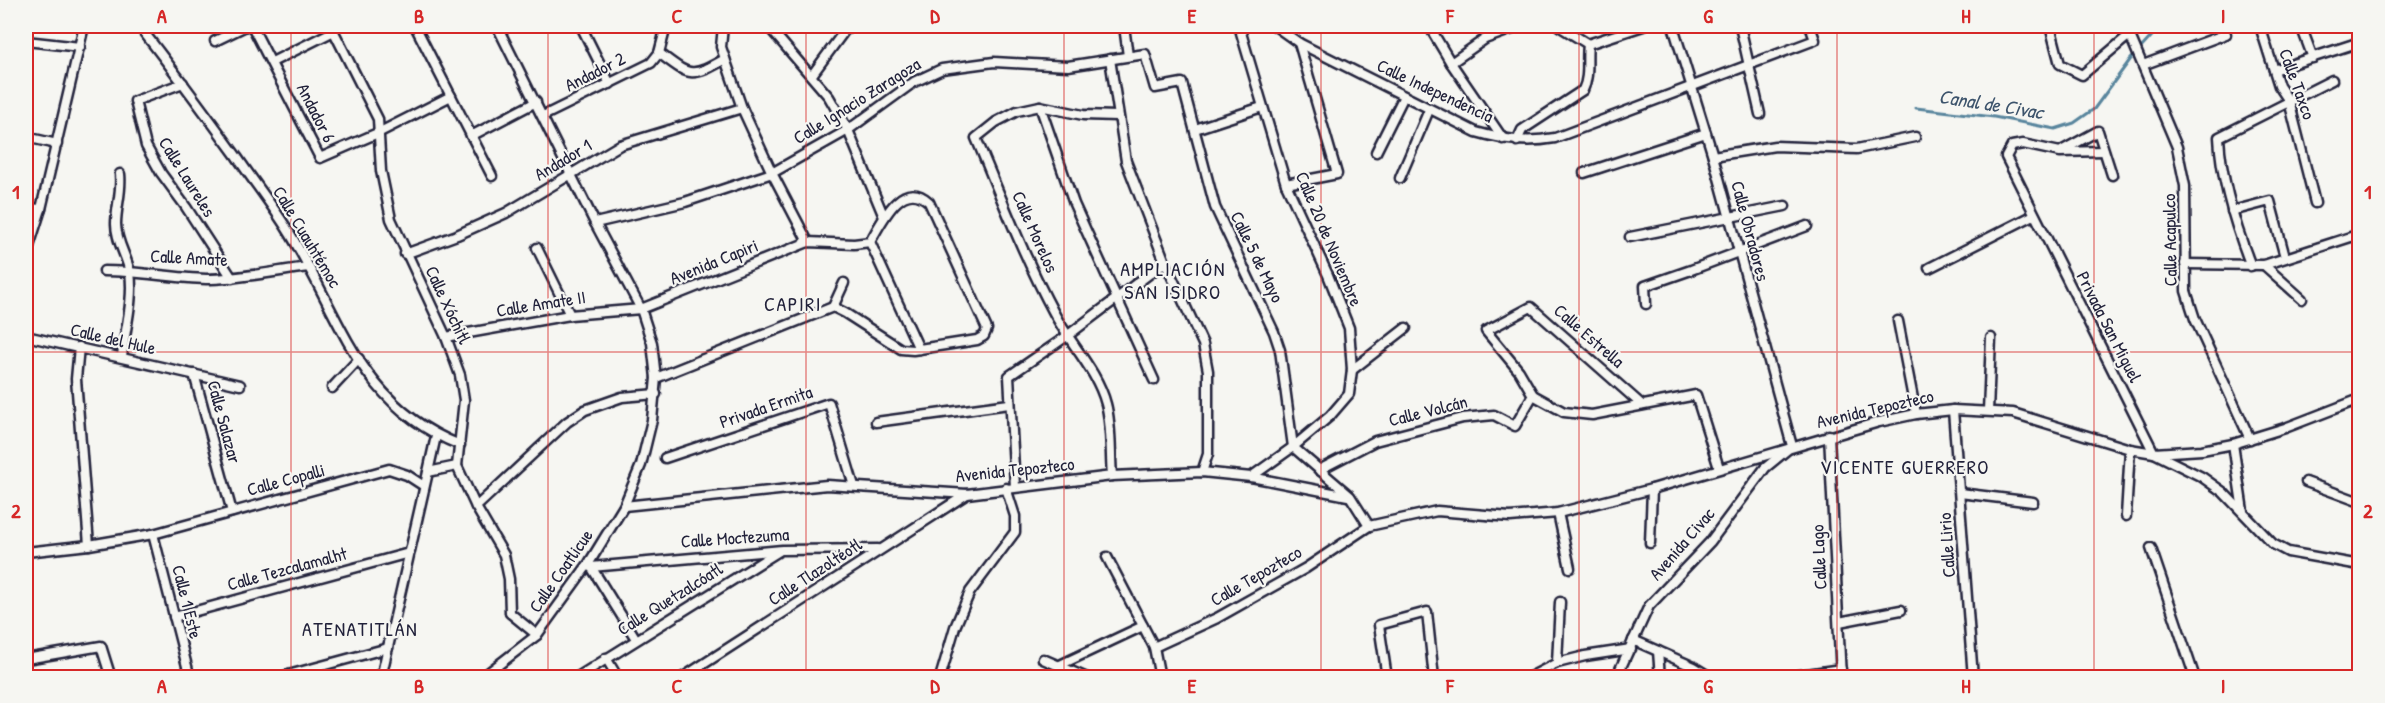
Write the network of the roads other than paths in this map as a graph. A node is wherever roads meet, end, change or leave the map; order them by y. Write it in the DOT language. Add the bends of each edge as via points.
graph roads {
  1 [pos="84,26"];
  2 [pos="139,26"];
  3 [pos="246,26"];
  4 [pos="252,26"];
  5 [pos="415,26"];
  6 [pos="497,26"];
  7 [pos="581,26"];
  8 [pos="659,26"];
  9 [pos="723,26"];
  10 [pos="768,26"];
  11 [pos="849,26"];
  12 [pos="1124,26"];
  13 [pos="1239,26"];
  14 [pos="1275,26"];
  15 [pos="1429,26"];
  16 [pos="1521,26"];
  17 [pos="1559,26"];
  18 [pos="1643,26"];
  19 [pos="1673,26"];
  20 [pos="1740,26"];
  21 [pos="1810,26"];
  22 [pos="2050,26"];
  23 [pos="2140,26"];
  24 [pos="2259,26"];
  25 [pos="2301,26"];
  26 [pos="1632,27"];
  27 [pos="332,28"];
  28 [pos="2128,33"];
  29 [pos="2226,34"];
  30 [pos="26,41"];
  31 [pos="215,41"];
  32 [pos="2360,42"];
  33 [pos="1299,43"];
  34 [pos="1588,44"];
  35 [pos="80,47"];
  36 [pos="659,53"];
  37 [pos="1128,56"];
  38 [pos="2313,58"];
  39 [pos="725,59"];
  40 [pos="1110,59"];
  41 [pos="2141,61"];
  42 [pos="272,62"];
  43 [pos="1451,63"];
  44 [pos="1750,66"];
  45 [pos="2274,70"];
  46 [pos="812,75"];
  47 [pos="2332,80"];
  48 [pos="183,82"];
  49 [pos="610,84"];
  50 [pos="1692,87"];
  51 [pos="451,96"];
  52 [pos="1404,96"];
  53 [pos="2289,101"];
  54 [pos="537,102"];
  55 [pos="1040,106"];
  56 [pos="1262,107"];
  57 [pos="742,108"];
  58 [pos="1430,110"];
  59 [pos="1760,114"];
  60 [pos="543,116"];
  61 [pos="1117,116"];
  62 [pos="1195,129"];
  63 [pos="848,130"];
  64 [pos="1706,131"];
  65 [pos="380,132"];
  66 [pos="471,136"];
  67 [pos="26,137"];
  68 [pos="1915,137"];
  69 [pos="1503,139"];
  70 [pos="1517,141"];
  71 [pos="57,144"];
  72 [pos="2104,151"];
  73 [pos="1376,152"];
  74 [pos="2060,152"];
  75 [pos="1713,156"];
  76 [pos="772,173"];
  77 [pos="1584,173"];
  78 [pos="120,174"];
  79 [pos="2112,175"];
  80 [pos="492,176"];
  81 [pos="571,176"];
  82 [pos="1400,178"];
  83 [pos="1286,184"];
  84 [pos="2315,203"];
  85 [pos="1785,206"];
  86 [pos="26,208"];
  87 [pos="40,209"];
  88 [pos="2232,211"];
  89 [pos="2034,215"];
  90 [pos="884,217"];
  91 [pos="1729,217"];
  92 [pos="596,223"];
  93 [pos="1807,226"];
  94 [pos="2360,234"];
  95 [pos="1630,237"];
  96 [pos="808,242"];
  97 [pos="870,242"];
  98 [pos="537,248"];
  99 [pos="1739,251"];
  100 [pos="405,254"];
  101 [pos="26,256"];
  102 [pos="2285,257"];
  103 [pos="1165,262"];
  104 [pos="2185,264"];
  105 [pos="2264,265"];
  106 [pos="2251,266"];
  107 [pos="309,267"];
  108 [pos="1929,268"];
  109 [pos="104,271"];
  110 [pos="129,271"];
  111 [pos="232,278"];
  112 [pos="844,283"];
  113 [pos="2302,299"];
  114 [pos="1116,300"];
  115 [pos="1646,304"];
  116 [pos="833,307"];
  117 [pos="641,309"];
  118 [pos="570,315"];
  119 [pos="1898,321"];
  120 [pos="1406,328"];
  121 [pos="26,336"];
  122 [pos="1067,336"];
  123 [pos="446,337"];
  124 [pos="1991,338"];
  125 [pos="79,348"];
  126 [pos="919,349"];
  127 [pos="122,356"];
  128 [pos="359,359"];
  129 [pos="1352,370"];
  130 [pos="194,374"];
  131 [pos="656,378"];
  132 [pos="1154,380"];
  133 [pos="240,385"];
  134 [pos="332,388"];
  135 [pos="656,394"];
  136 [pos="1533,395"];
  137 [pos="2360,399"];
  138 [pos="1010,404"];
  139 [pos="1642,405"];
  140 [pos="1953,410"];
  141 [pos="1988,411"];
  142 [pos="1916,414"];
  143 [pos="876,422"];
  144 [pos="1829,435"];
  145 [pos="436,436"];
  146 [pos="2250,439"];
  147 [pos="2234,444"];
  148 [pos="460,445"];
  149 [pos="1792,446"];
  150 [pos="1295,449"];
  151 [pos="2130,449"];
  152 [pos="2154,453"];
  153 [pos="665,458"];
  154 [pos="458,466"];
  155 [pos="1719,468"];
  156 [pos="1319,470"];
  157 [pos="428,472"];
  158 [pos="1202,472"];
  159 [pos="1112,477"];
  160 [pos="1251,477"];
  161 [pos="2306,483"];
  162 [pos="424,486"];
  163 [pos="854,486"];
  164 [pos="1010,488"];
  165 [pos="1652,489"];
  166 [pos="1960,493"];
  167 [pos="967,494"];
  168 [pos="1350,496"];
  169 [pos="2033,502"];
  170 [pos="2360,502"];
  171 [pos="624,506"];
  172 [pos="476,507"];
  173 [pos="232,512"];
  174 [pos="2243,512"];
  175 [pos="1558,513"];
  176 [pos="2126,516"];
  177 [pos="1369,526"];
  178 [pos="153,534"];
  179 [pos="1650,543"];
  180 [pos="89,545"];
  181 [pos="2151,548"];
  182 [pos="881,549"];
  183 [pos="782,550"];
  184 [pos="26,552"];
  185 [pos="409,553"];
  186 [pos="1107,557"];
  187 [pos="590,565"];
  188 [pos="2360,566"];
  189 [pos="1570,568"];
  190 [pos="1560,602"];
  191 [pos="1901,610"];
  192 [pos="174,617"];
  193 [pos="1839,622"];
  194 [pos="1143,626"];
  195 [pos="537,635"];
  196 [pos="636,639"];
  197 [pos="1632,645"];
  198 [pos="1154,646"];
  199 [pos="388,648"];
  200 [pos="1658,651"];
  201 [pos="606,658"];
  202 [pos="26,659"];
  203 [pos="1043,659"];
  204 [pos="1557,663"];
  205 [pos="1060,665"];
  206 [pos="1841,673"];
  207 [pos="1542,675"];
  208 [pos="111,678"];
  209 [pos="190,678"];
  210 [pos="278,678"];
  211 [pos="381,678"];
  212 [pos="486,678"];
  213 [pos="576,678"];
  214 [pos="618,678"];
  215 [pos="682,678"];
  216 [pos="940,678"];
  217 [pos="1086,678"];
  218 [pos="1160,678"];
  219 [pos="1387,678"];
  220 [pos="1434,678"];
  221 [pos="1528,678"];
  222 [pos="1616,678"];
  223 [pos="1660,678"];
  224 [pos="1712,678"];
  225 [pos="1779,678"];
  226 [pos="1973,678"];
  227 [pos="2195,678"];
  1 -- 35 [label="street"];
  2 -- 48 [label="street, Calle Cuauhtémoc"];
  3 -- 31 [label="street"];
  4 -- 42 [label="street, Andador 6"];
  5 -- 51 [label="street"];
  6 -- 54 [label="street"];
  7 -- 49 [label="street"];
  8 -- 36 [label="street" via="664,34"];
  9 -- 39 [label="street" via="721,46"];
  10 -- 46 [label="street"];
  11 -- 46 [label="street"];
  12 -- 37 [label="street"];
  13 -- 56 [label="street, Calle 20 de Noviembre"];
  14 -- 33 [label="street, Calle Independencia"];
  15 -- 43 [label="street"];
  16 -- 43 [label="street" via="1485,39"];
  17 -- 34 [label="street"];
  18 -- 26 [label="street"];
  19 -- 50 [label="street, Calle Obradores"];
  20 -- 44 [label="street"];
  21 -- 44 [label="street, Calle Independencia" via="1815,40"];
  22 -- 28 [label="street" via="2060,64 2082,75"];
  23 -- 28 [label="street"];
  24 -- 45 [label="street, Calle Taxco"];
  25 -- 38 [label="street"];
  26 -- 34 [label="street"];
  27 -- 42 [label="street"];
  27 -- 65 [label="street, Calle Xóchitl" via="372,105"];
  28 -- 41 [label="street, Calle Acapulco"];
  29 -- 41 [label="street"];
  30 -- 35 [label="street"];
  32 -- 38 [label="street"];
  33 -- 52 [label="street, Calle Independencia"];
  33 -- 83 [label="street" via="1337,174"];
  34 -- 70 [label="street" via="1588,80 1583,90 1522,130"];
  35 -- 71 [label="street"];
  36 -- 39 [label="street" via="686,73 702,72"];
  36 -- 49 [label="street, Andador 2" via="651,63"];
  37 -- 40 [label="street, Calle Ignacio Zaragoza"];
  37 -- 62 [label="street, Calle 5 de Mayo" via="1145,54 1155,88 1182,83"];
  38 -- 45 [label="street"];
  39 -- 57 [label="street"];
  40 -- 61 [label="street"];
  40 -- 63 [label="street, Calle Ignacio Zaragoza" via="1068,66 994,62 942,69 906,87"];
  41 -- 104 [label="street, Calle Acapulco" via="2177,147 2185,186"];
  42 -- 65 [label="street, Andador 6" via="320,158"];
  43 -- 69 [label="street"];
  44 -- 50 [label="street, Calle Independencia"];
  44 -- 59 [label="street"];
  45 -- 53 [label="street, Calle Taxco"];
  46 -- 63 [label="street"];
  47 -- 53 [label="street"];
  48 -- 107 [label="street, Calle Cuauhtémoc" via="282,222"];
  48 -- 111 [label="street, Calle Laureles" via="135,101 146,146"];
  49 -- 60 [label="street, Andador 2"];
  50 -- 64 [label="street, Calle Obradores"];
  50 -- 70 [label="street, Calle Independencia" via="1556,138"];
  51 -- 65 [label="street"];
  51 -- 66 [label="street"];
  52 -- 58 [label="street, Calle Independencia"];
  52 -- 73 [label="street"];
  53 -- 84 [label="street, Calle Taxco"];
  53 -- 88 [label="street" via="2219,137"];
  54 -- 60 [label="street"];
  54 -- 66 [label="street"];
  55 -- 61 [label="street, Calle Morelos" via="1083,115"];
  55 -- 114 [label="street" via="1080,219"];
  55 -- 122 [label="street, Calle Morelos" via="1017,111 976,138 1042,289"];
  56 -- 62 [label="street"];
  56 -- 83 [label="street, Calle 20 de Noviembre"];
  57 -- 76 [label="street"];
  57 -- 81 [label="street, Andador 1" via="620,145"];
  58 -- 69 [label="street, Calle Independencia" via="1476,132"];
  58 -- 82 [label="street"];
  60 -- 81 [label="street"];
  61 -- 103 [label="street" via="1126,161"];
  62 -- 150 [label="street, Calle 5 de Mayo" via="1216,210 1280,350"];
  63 -- 76 [label="street, Calle Ignacio Zaragoza"];
  63 -- 90 [label="street"];
  64 -- 75 [label="street, Calle Obradores"];
  64 -- 77 [label="street"];
  65 -- 100 [label="street, Calle Xóchitl" via="381,171 391,219"];
  66 -- 80 [label="street"];
  67 -- 71 [label="street"];
  68 -- 75 [label="street" via="1857,149 1775,146"];
  69 -- 70 [label="street, Calle Independencia"];
  71 -- 87 [label="street"];
  72 -- 74 [label="street"];
  72 -- 74 [label="street" via="2098,131"];
  72 -- 79 [label="street"];
  74 -- 89 [label="street, Privada San Miguel" via="2023,144 2012,146 2006,157"];
  75 -- 91 [label="street, Calle Obradores"];
  76 -- 92 [label="street, Calle Ignacio Zaragoza" via="685,202"];
  76 -- 96 [label="street"];
  78 -- 110 [label="street" via="117,238"];
  81 -- 92 [label="street"];
  81 -- 100 [label="street, Andador 1" via="481,225"];
  83 -- 129 [label="street, Calle 20 de Noviembre" via="1349,328"];
  85 -- 91 [label="street"];
  86 -- 87 [label="street"];
  87 -- 101 [label="street"];
  88 -- 102 [label="street" via="2270,201"];
  88 -- 106 [label="street"];
  89 -- 108 [label="street"];
  89 -- 152 [label="street, Privada San Miguel"];
  90 -- 97 [label="street"];
  90 -- 126 [label="street" via="909,193 921,194 929,202 987,329 977,340"];
  91 -- 95 [label="street"];
  91 -- 99 [label="street, Calle Obradores"];
  92 -- 117 [label="street"];
  93 -- 99 [label="street"];
  94 -- 102 [label="street"];
  96 -- 97 [label="street, Avenida Capiri"];
  96 -- 117 [label="street, Avenida Capiri"];
  97 -- 126 [label="street"];
  98 -- 118 [label="street"];
  99 -- 115 [label="street" via="1645,286"];
  99 -- 149 [label="street, Calle Obradores"];
  100 -- 123 [label="street, Calle Xóchitl"];
  102 -- 105 [label="street"];
  103 -- 114 [label="street"];
  103 -- 158 [label="street" via="1203,344 1208,372 1208,454"];
  104 -- 106 [label="street"];
  104 -- 146 [label="street, Calle Acapulco" via="2186,291 2195,318"];
  105 -- 106 [label="street"];
  105 -- 113 [label="street"];
  107 -- 111 [label="street, Calle Amate"];
  107 -- 128 [label="street, Calle Cuauhtémoc"];
  109 -- 110 [label="street, Calle Amate"];
  110 -- 111 [label="street, Calle Amate"];
  110 -- 127 [label="street" via="131,286"];
  112 -- 116 [label="street"];
  114 -- 122 [label="street"];
  114 -- 132 [label="street"];
  116 -- 126 [label="street" via="901,349"];
  116 -- 131 [label="street"];
  117 -- 118 [label="street, Calle Amate II"];
  117 -- 131 [label="street" via="652,343"];
  118 -- 123 [label="street, Calle Amate II"];
  119 -- 142 [label="street"];
  120 -- 129 [label="street"];
  121 -- 125 [label="street, Calle del Hule"];
  122 -- 138 [label="street" via="1009,376"];
  122 -- 159 [label="street, Calle Morelos" via="1091,370 1107,406"];
  123 -- 148 [label="street, Calle Xóchitl" via="460,375 464,400"];
  124 -- 141 [label="street"];
  125 -- 127 [label="street, Calle del Hule"];
  125 -- 180 [label="street" via="76,379"];
  127 -- 130 [label="street, Calle del Hule"];
  128 -- 134 [label="street"];
  128 -- 145 [label="street, Calle Cuauhtémoc" via="383,394"];
  129 -- 150 [label="street, Calle 20 de Noviembre" via="1349,394"];
  130 -- 133 [label="street, Calle del Hule"];
  130 -- 173 [label="street, Calle Salazar"];
  131 -- 135 [label="street"];
  135 -- 171 [label="street, Calle Coatlicue" via="641,465"];
  135 -- 172 [label="street" via="622,397 585,410 567,422"];
  136 -- 139 [label="street" via="1564,412 1592,415"];
  136 -- 139 [label="street, Calle Estrella" via="1486,331 1531,307"];
  136 -- 156 [label="street, Calle Volcán" via="1515,426 1494,415 1463,417 1375,441"];
  137 -- 146 [label="street"];
  138 -- 143 [label="street"];
  138 -- 164 [label="street"];
  139 -- 155 [label="street" via="1696,395"];
  140 -- 141 [label="street, Avenida Tepozteco"];
  140 -- 142 [label="street, Avenida Tepozteco"];
  140 -- 166 [label="street, Calle Lirio"];
  141 -- 151 [label="street, Avenida Tepozteco" via="2036,419"];
  142 -- 144 [label="street, Avenida Tepozteco"];
  144 -- 149 [label="street, Avenida Tepozteco"];
  144 -- 193 [label="street, Calle Lago"];
  145 -- 148 [label="street, Calle Cuauhtémoc"];
  145 -- 157 [label="street"];
  146 -- 147 [label="street"];
  147 -- 152 [label="street"];
  147 -- 174 [label="street"];
  148 -- 154 [label="street, Calle Xóchitl"];
  149 -- 155 [label="street, Avenida Tepozteco"];
  149 -- 197 [label="street, Avenida Civac" via="1765,468 1710,542 1649,606"];
  150 -- 156 [label="street"];
  150 -- 160 [label="street"];
  151 -- 152 [label="street, Avenida Tepozteco"];
  151 -- 176 [label="street"];
  152 -- 174 [label="street, Avenida Tepozteco" via="2202,477"];
  153 -- 163 [label="street, Privada Ermita" via="830,403"];
  154 -- 157 [label="street"];
  154 -- 172 [label="street"];
  155 -- 165 [label="street, Avenida Tepozteco"];
  156 -- 168 [label="street"];
  157 -- 162 [label="street"];
  158 -- 159 [label="street, Avenida Tepozteco"];
  158 -- 160 [label="street, Avenida Tepozteco"];
  159 -- 164 [label="street, Avenida Tepozteco"];
  160 -- 168 [label="street, Avenida Tepozteco"];
  161 -- 170 [label="street"];
  162 -- 173 [label="street, Calle Copalli" via="389,469"];
  162 -- 185 [label="street"];
  163 -- 167 [label="street, Avenida Tepozteco"];
  163 -- 171 [label="street, Avenida Tepozteco" via="827,485"];
  164 -- 167 [label="street, Avenida Tepozteco"];
  164 -- 216 [label="street" via="1015,532 970,592"];
  165 -- 175 [label="street, Avenida Tepozteco"];
  165 -- 179 [label="street"];
  166 -- 169 [label="street"];
  166 -- 226 [label="street, Calle Lirio"];
  167 -- 182 [label="street, Calle Tlazoltéotl"];
  168 -- 177 [label="street"];
  171 -- 187 [label="street, Calle Coatlicue"];
  172 -- 195 [label="street" via="504,555 510,613"];
  173 -- 178 [label="street, Calle Copalli"];
  174 -- 188 [label="street, Avenida Tepozteco" via="2259,532 2288,552"];
  175 -- 177 [label="street, Avenida Tepozteco" via="1510,517 1437,511"];
  175 -- 189 [label="street"];
  177 -- 198 [label="street, Calle Tepozteco" via="1227,612"];
  178 -- 180 [label="street, Calle Copalli"];
  178 -- 192 [label="street, Calle 1 Este"];
  180 -- 184 [label="street, Calle Copalli"];
  181 -- 227 [label="street"];
  182 -- 183 [label="street, Calle Moctezuma"];
  182 -- 215 [label="street, Calle Tlazoltéotl"];
  183 -- 187 [label="street, Calle Moctezuma"];
  183 -- 196 [label="street, Calle Quetzalcóatl"];
  185 -- 192 [label="street, Calle Tezcalamalht"];
  185 -- 199 [label="street"];
  186 -- 194 [label="street"];
  187 -- 195 [label="street, Calle Coatlicue"];
  187 -- 196 [label="street"];
  190 -- 204 [label="street"];
  191 -- 193 [label="street"];
  192 -- 209 [label="street, Calle 1 Este"];
  193 -- 206 [label="street, Calle Lago"];
  194 -- 198 [label="street"];
  194 -- 205 [label="street"];
  195 -- 212 [label="street, Calle Coatlicue"];
  196 -- 201 [label="street, Calle Quetzalcóatl"];
  197 -- 200 [label="street"];
  197 -- 204 [label="street"];
  197 -- 222 [label="street, Avenida Civac"];
  198 -- 218 [label="street"];
  199 -- 210 [label="street"];
  199 -- 211 [label="street"];
  200 -- 223 [label="street"];
  200 -- 224 [label="street"];
  201 -- 213 [label="street, Calle Quetzalcóatl"];
  201 -- 214 [label="street"];
  202 -- 208 [label="street" via="101,646"];
  203 -- 205 [label="street"];
  204 -- 207 [label="street"];
  205 -- 217 [label="street"];
  206 -- 225 [label="street"];
  207 -- 221 [label="street"];
  219 -- 220 [label="street" via="1379,625 1427,612"];
}
